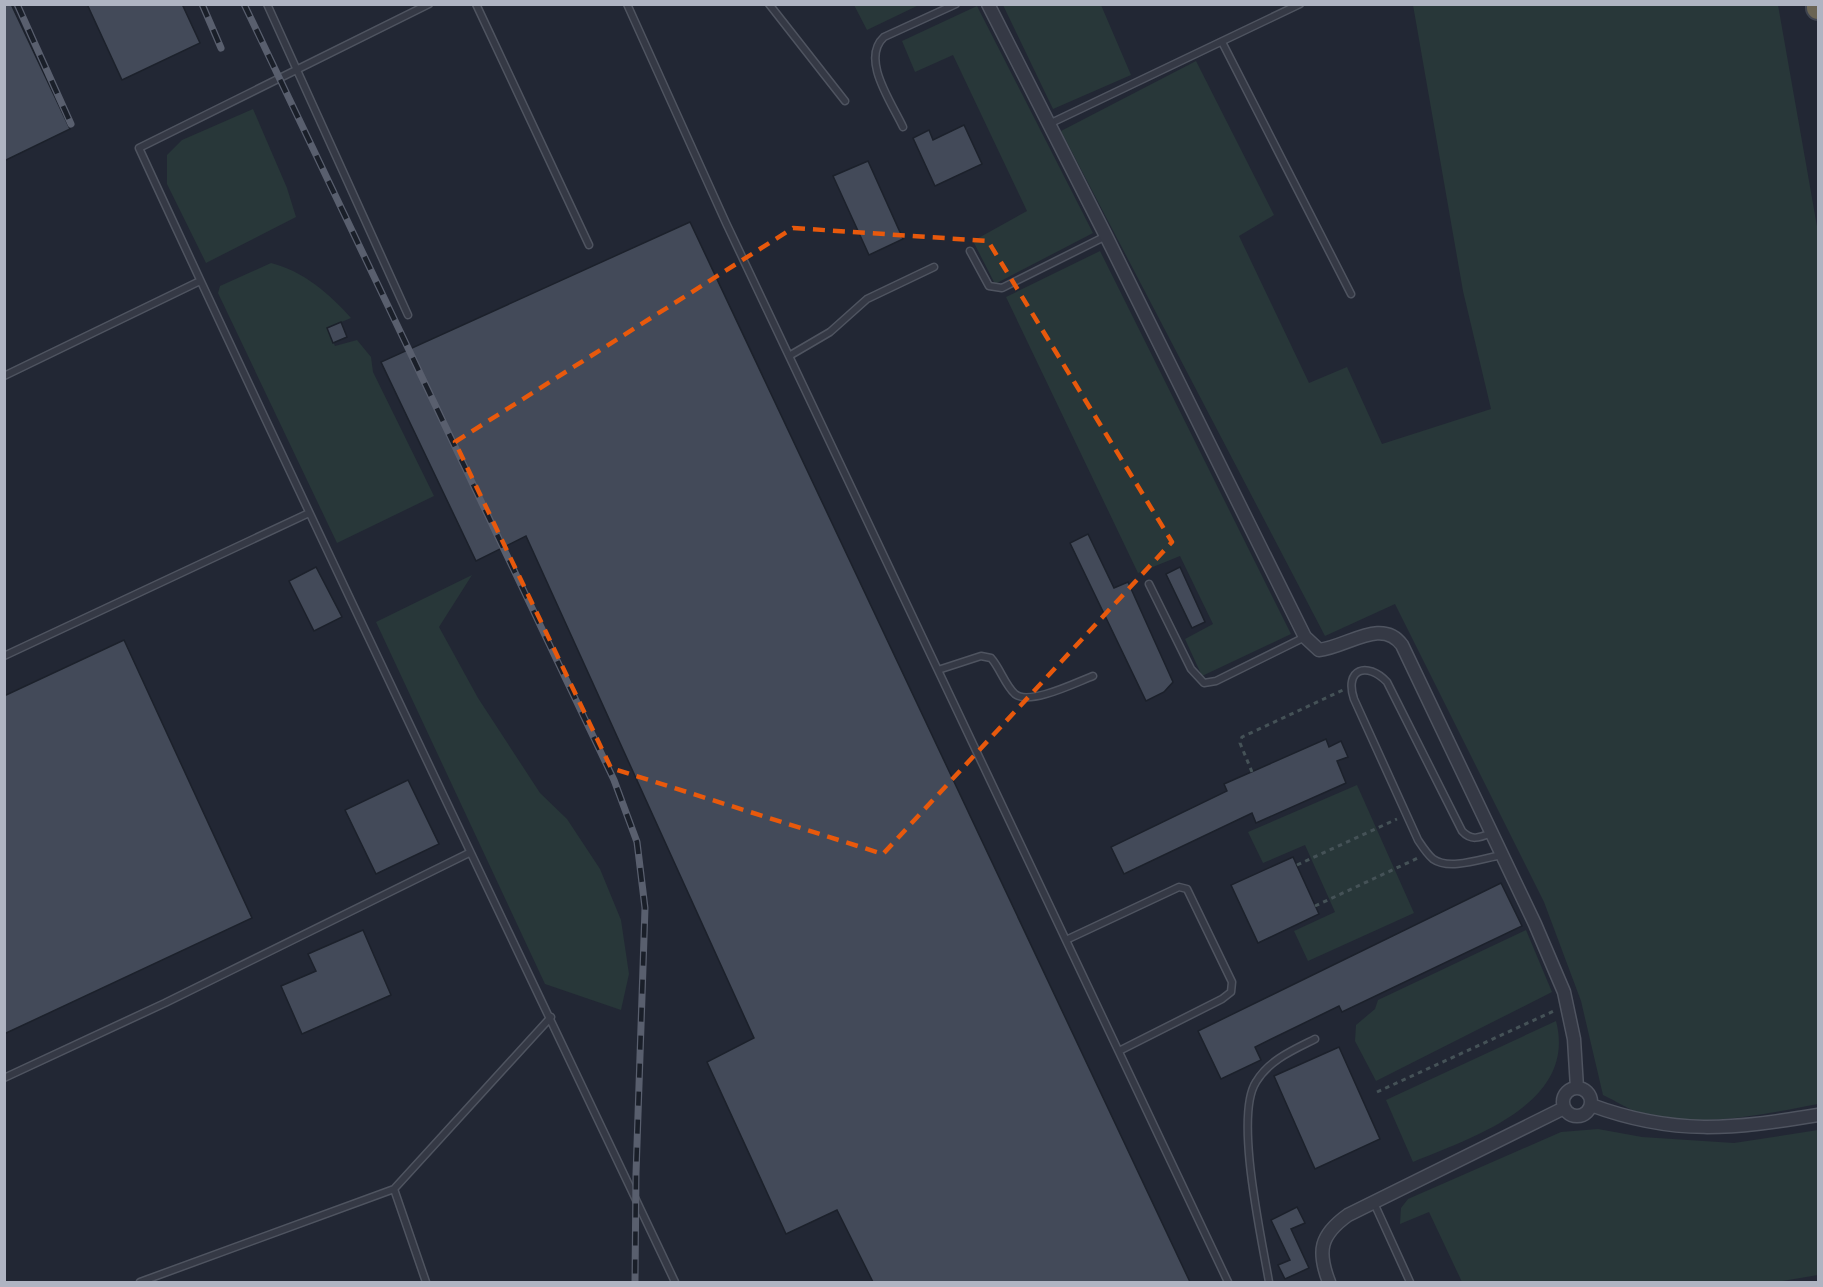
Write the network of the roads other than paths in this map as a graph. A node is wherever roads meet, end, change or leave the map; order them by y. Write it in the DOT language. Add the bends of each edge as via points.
graph roads {
  1 [pos="267,4"];
  2 [pos="429,4"];
  3 [pos="476,4"];
  4 [pos="627,4"];
  5 [pos="769,4"];
  6 [pos="956,4"];
  7 [pos="988,4"];
  8 [pos="1300,4"];
  9 [pos="1222,42"];
  10 [pos="298,69"];
  11 [pos="845,101"];
  12 [pos="1049,124"];
  13 [pos="903,127"];
  14 [pos="1106,236"];
  15 [pos="589,245"];
  16 [pos="970,251"];
  17 [pos="934,267"];
  18 [pos="200,281"];
  19 [pos="1351,294"];
  20 [pos="408,315"];
  21 [pos="789,356"];
  22 [pos="4,376"];
  23 [pos="309,513"];
  24 [pos="1149,584"];
  25 [pos="1305,637"];
  26 [pos="4,656"];
  27 [pos="938,670"];
  28 [pos="1093,676"];
  29 [pos="1492,833"];
  30 [pos="469,853"];
  31 [pos="1502,855"];
  32 [pos="1066,940"];
  33 [pos="551,1017"];
  34 [pos="1315,1039"];
  35 [pos="1119,1052"];
  36 [pos="4,1077"];
  37 [pos="1577,1088"];
  38 [pos="1591,1105"];
  39 [pos="1564,1108"];
  40 [pos="1818,1116"];
  41 [pos="394,1189"];
  42 [pos="1374,1203"];
  43 [pos="140,1282"];
  44 [pos="426,1282"];
  45 [pos="675,1282"];
  46 [pos="1228,1282"];
  47 [pos="1269,1282"];
  48 [pos="1329,1282"];
  49 [pos="1410,1282"];
  1 -- 10 [label="lane"];
  2 -- 10 [label="lane"];
  3 -- 15 [label="lane"];
  4 -- 21 [label="lane"];
  5 -- 11 [label="lane"];
  6 -- 13 [label="lane" via="878,42 874,54 876,67"];
  7 -- 12 [label="street"];
  8 -- 9 [label="lane"];
  9 -- 12 [label="lane"];
  9 -- 19 [label="lane"];
  10 -- 18 [label="lane" via="139,148"];
  10 -- 20 [label="lane"];
  12 -- 14 [label="street"];
  14 -- 16 [label="lane" via="1002,288 989,286"];
  14 -- 25 [label="street"];
  17 -- 21 [label="lane" via="867,299 830,332"];
  18 -- 22 [label="lane"];
  18 -- 23 [label="lane"];
  21 -- 27 [label="lane"];
  23 -- 26 [label="lane"];
  23 -- 30 [label="lane"];
  24 -- 25 [label="lane" via="1191,669 1204,683 1216,681"];
  25 -- 29 [label="street" via="1319,650 1372,634 1388,632 1396,636"];
  27 -- 28 [label="lane" via="981,656 991,658 1014,693 1021,697 1038,697"];
  27 -- 32 [label="lane"];
  29 -- 31 [label="street"];
  29 -- 31 [label="lane" via="1477,838 1467,837 1462,831 1387,682 1378,673 1361,670 1353,676 1350,688 1428,854 1446,863"];
  30 -- 33 [label="lane"];
  30 -- 36 [label="lane" via="165,1003"];
  31 -- 37 [label="street" via="1568,1005"];
  32 -- 35 [label="lane"];
  32 -- 35 [label="lane" via="1179,887 1187,889 1232,982 1231,992 1222,999"];
  33 -- 41 [label="lane"];
  33 -- 45 [label="lane"];
  34 -- 47 [label="lane" via="1270,1064 1250,1094 1250,1155"];
  35 -- 46 [label="lane"];
  37 -- 38 [label="street" via="1588,1093"];
  37 -- 39 [label="street" via="1566,1092"];
  38 -- 39 [label="street" via="1578,1116"];
  38 -- 40 [label="street" via="1644,1123 1679,1127 1749,1126"];
  39 -- 42 [label="street"];
  41 -- 43 [label="lane"];
  41 -- 44 [label="lane"];
  42 -- 48 [label="street" via="1334,1226 1324,1240 1322,1253"];
  42 -- 49 [label="lane"];
}
